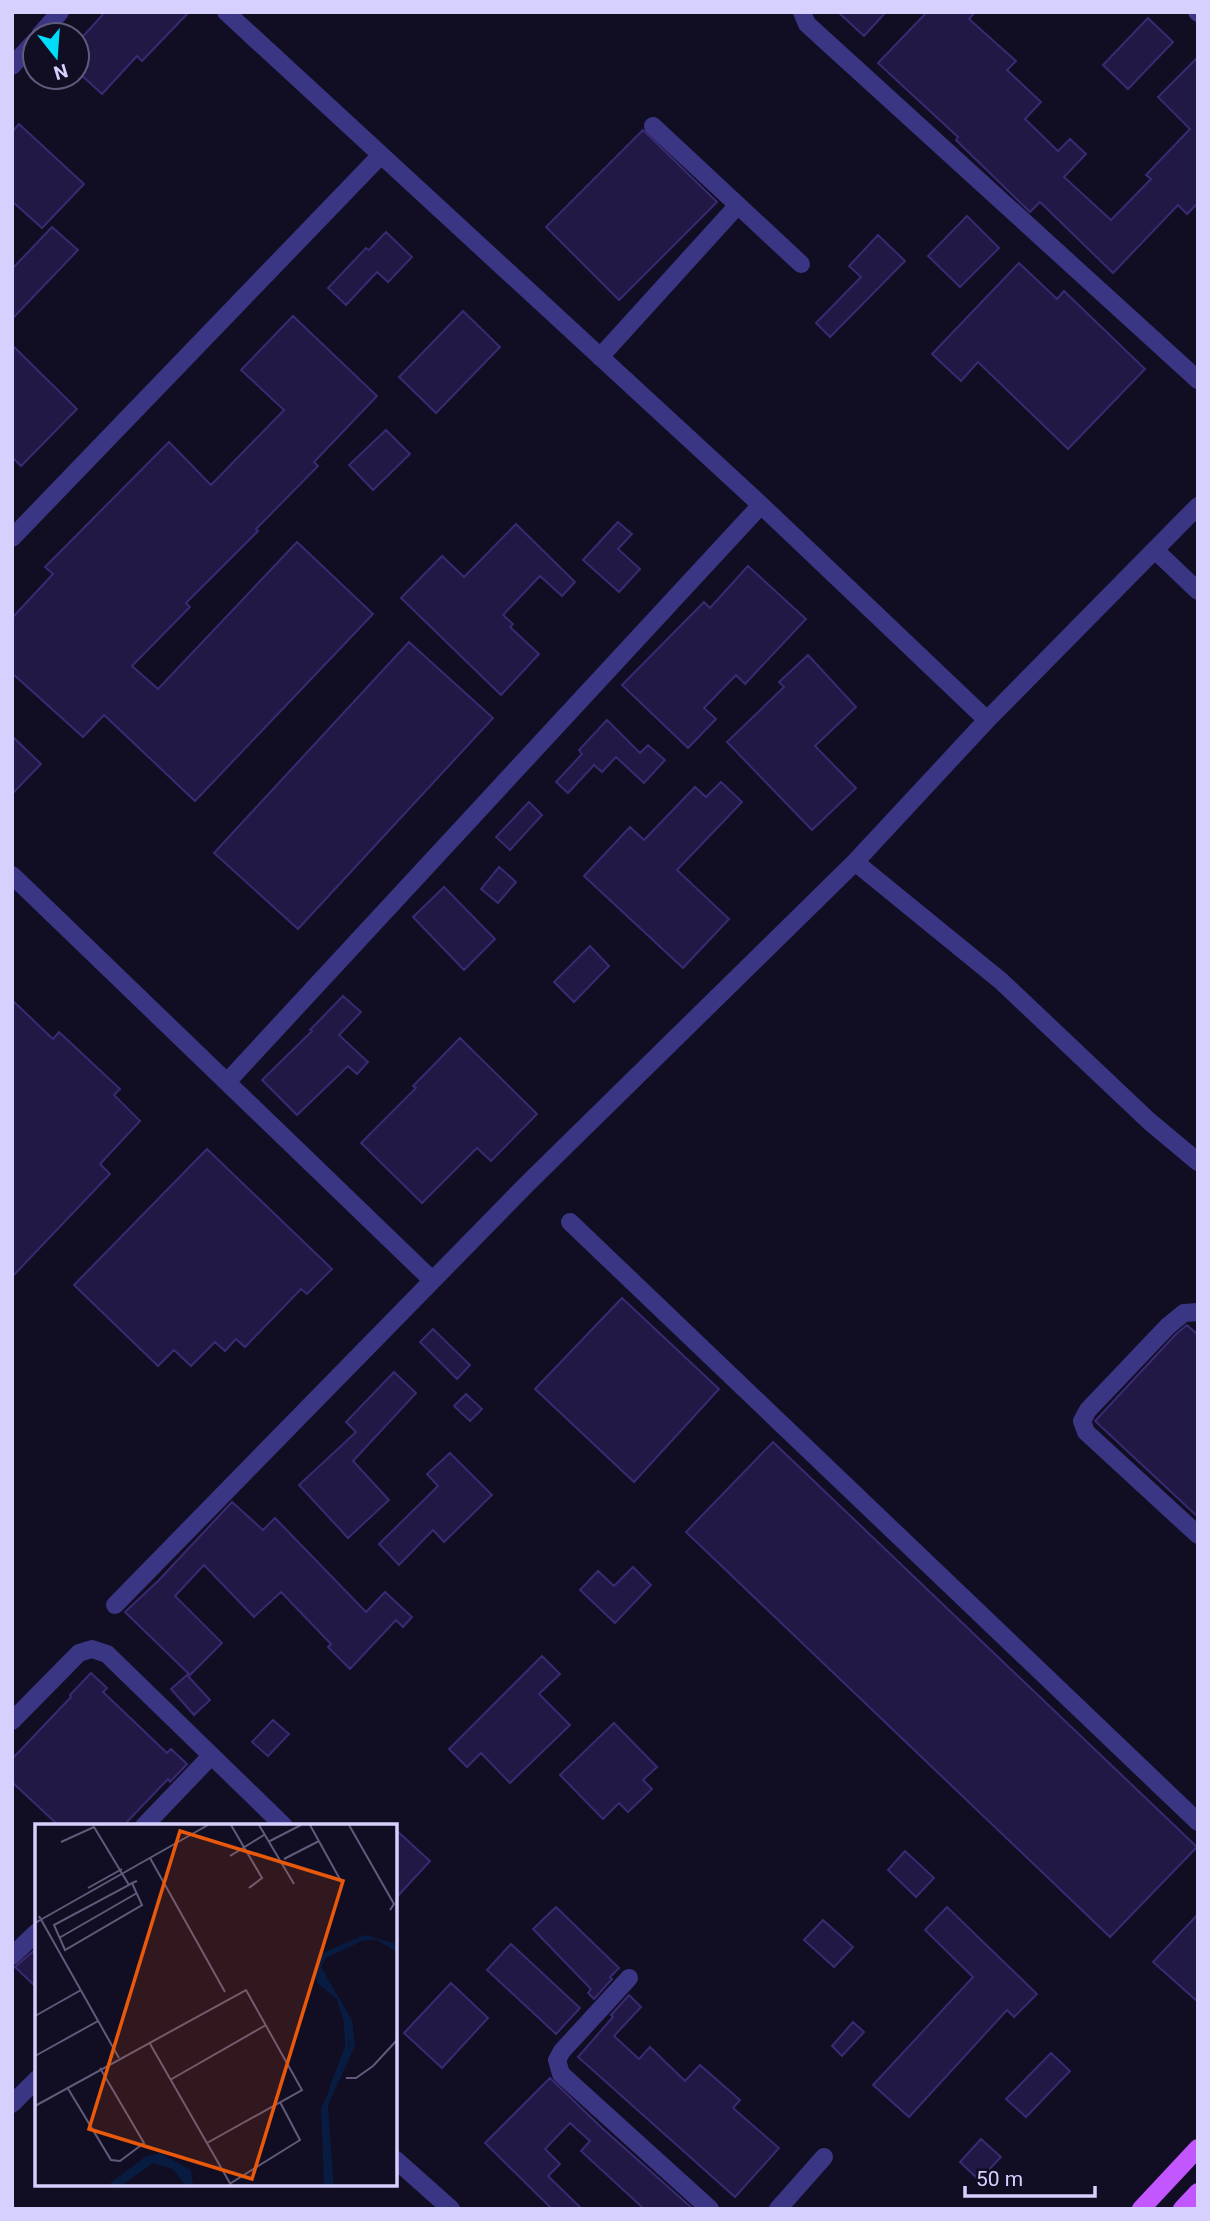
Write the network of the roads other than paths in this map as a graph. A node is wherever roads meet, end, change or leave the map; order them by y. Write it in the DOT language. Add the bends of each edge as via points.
graph roads {
  1 [pos="226,12"];
  2 [pos="802,12"];
  3 [pos="653,126"];
  4 [pos="381,155"];
  5 [pos="738,205"];
  6 [pos="802,264"];
  7 [pos="600,357"];
  8 [pos="1198,380"];
  9 [pos="761,505"];
  10 [pos="1198,506"];
  11 [pos="12,538"];
  12 [pos="1156,551"];
  13 [pos="1198,591"];
  14 [pos="987,720"];
  15 [pos="855,862"];
  16 [pos="12,875"];
  17 [pos="227,1082"];
  18 [pos="1198,1162"];
  19 [pos="570,1222"];
  20 [pos="432,1280"];
  21 [pos="1198,1312"];
  22 [pos="1198,1535"];
  23 [pos="116,1605"];
  24 [pos="12,1721"];
  25 [pos="211,1756"];
  26 [pos="1198,1822"];
  27 [pos="145,1824"];
  28 [pos="283,1824"];
  29 [pos="35,1934"];
  30 [pos="12,1956"];
  31 [pos="629,1978"];
  32 [pos="35,2081"];
  33 [pos="12,2104"];
  34 [pos="1198,2148"];
  35 [pos="824,2157"];
  36 [pos="397,2161"];
  37 [pos="1198,2192"];
  38 [pos="451,2209"];
  39 [pos="710,2209"];
  40 [pos="778,2209"];
  41 [pos="1141,2209"];
  42 [pos="1182,2209"];
  1 -- 4 [label="street"];
  2 -- 8 [label="street" via="807,24"];
  3 -- 5 [label="street"];
  4 -- 7 [label="street"];
  4 -- 11 [label="street"];
  5 -- 6 [label="street"];
  5 -- 7 [label="street"];
  7 -- 9 [label="street"];
  9 -- 14 [label="street"];
  9 -- 17 [label="street"];
  10 -- 12 [label="street"];
  12 -- 13 [label="street"];
  12 -- 14 [label="street"];
  14 -- 15 [label="street"];
  15 -- 18 [label="street" via="1000,981"];
  15 -- 20 [label="street"];
  16 -- 17 [label="street"];
  17 -- 20 [label="street"];
  19 -- 26 [label="street"];
  20 -- 23 [label="street"];
  21 -- 22 [label="street" via="1184,1313 1168,1326 1082,1421 1086,1432"];
  24 -- 25 [label="street" via="79,1653 92,1649 107,1654"];
  25 -- 27 [label="street"];
  25 -- 28 [label="street"];
  29 -- 30 [label="street"];
  31 -- 39 [label="street" via="562,2052 557,2060 561,2074"];
  32 -- 33 [label="street"];
  34 -- 41 [label="main road"];
  35 -- 40 [label="street"];
  36 -- 38 [label="street"];
  37 -- 42 [label="main road"];
}
